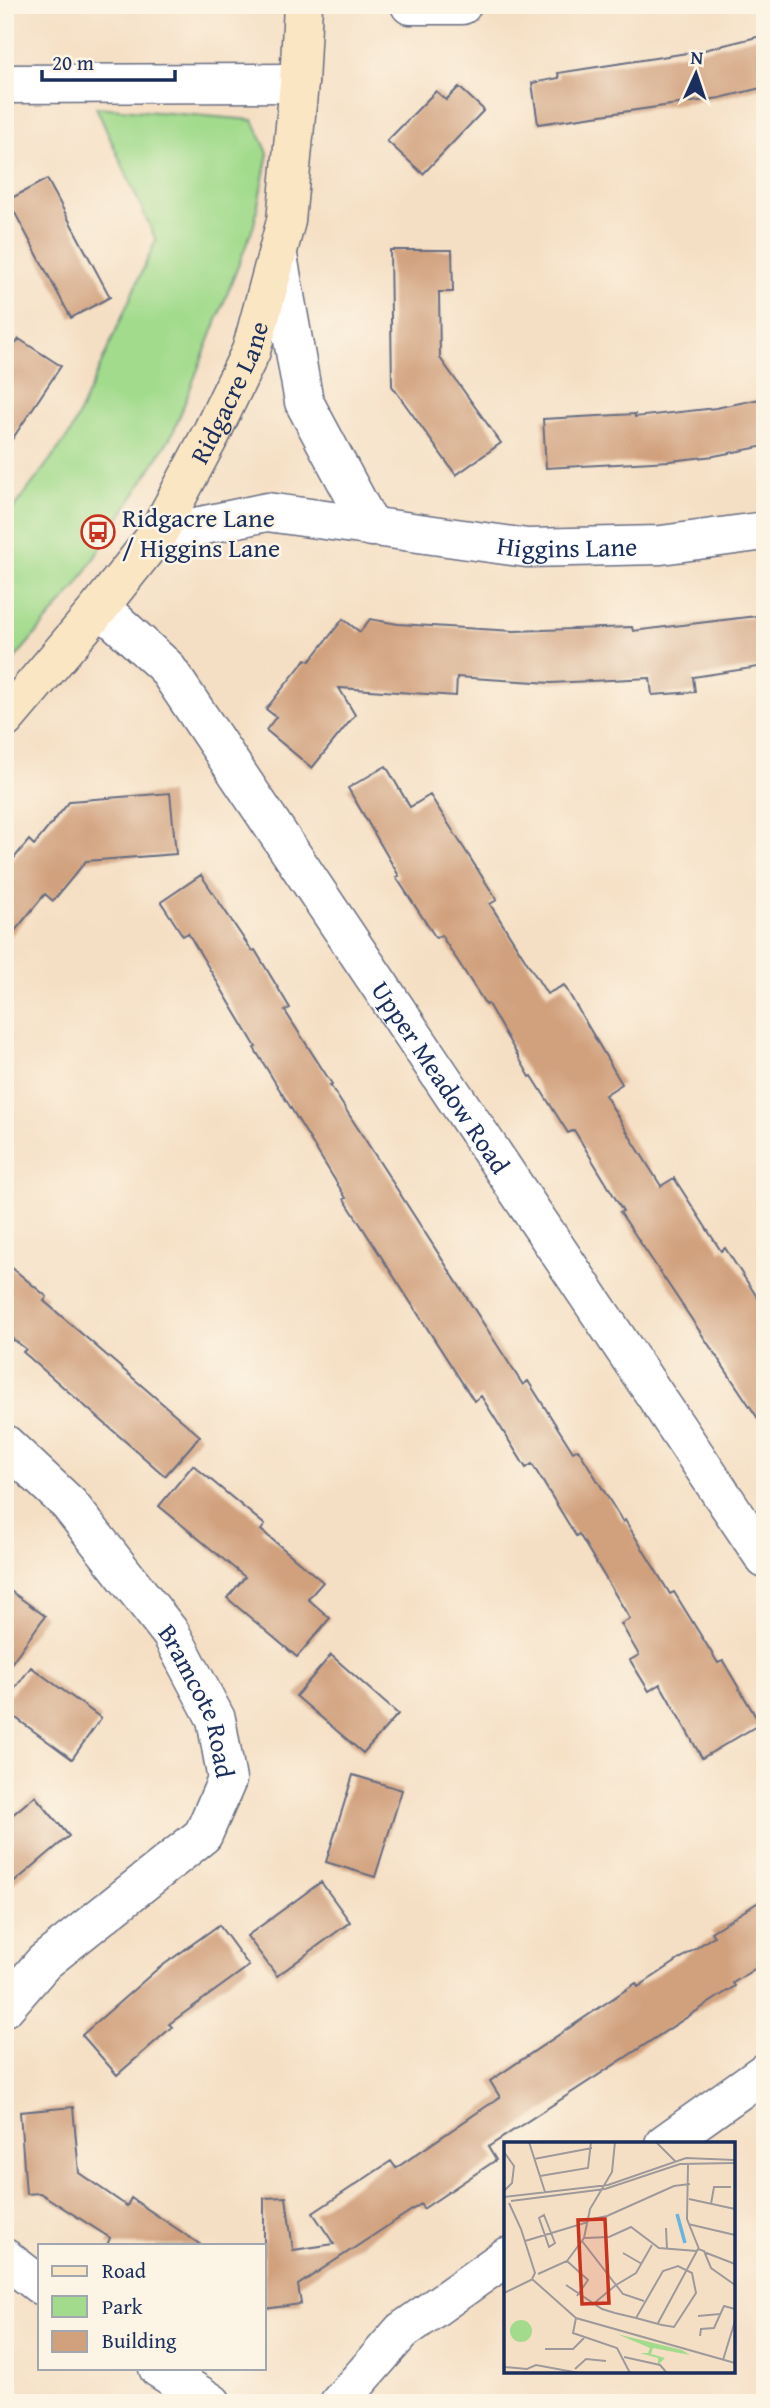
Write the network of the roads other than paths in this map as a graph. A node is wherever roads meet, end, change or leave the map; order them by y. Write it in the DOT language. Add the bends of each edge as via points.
graph roads {
  1 [pos="303,5"];
  2 [pos="410,5"];
  3 [pos="462,5"];
  4 [pos="299,83"];
  5 [pos="5,84"];
  6 [pos="278,256"];
  7 [pos="371,527"];
  8 [pos="765,531"];
  9 [pos="157,534"];
  10 [pos="100,607"];
  11 [pos="5,719"];
  12 [pos="5,1444"];
  13 [pos="765,1559"];
  14 [pos="5,2007"];
  15 [pos="765,2072"];
  16 [pos="667,2142"];
  17 [pos="5,2258"];
  18 [pos="504,2258"];
  19 [pos="38,2283"];
  20 [pos="161,2370"];
  21 [pos="212,2403"];
  22 [pos="339,2403"];
  1 -- 4 [label="street, Ridgacre Lane"];
  2 -- 3 [label="street"];
  4 -- 5 [label="street"];
  4 -- 6 [label="street, Ridgacre Lane" via="286,221"];
  6 -- 7 [label="street" via="304,402"];
  6 -- 9 [label="street, Ridgacre Lane" via="251,351"];
  7 -- 8 [label="street, Higgins Lane" via="527,548 661,545"];
  7 -- 9 [label="street, Higgins Lane" via="267,512"];
  9 -- 10 [label="street, Ridgacre Lane"];
  10 -- 11 [label="street, Ridgacre Lane"];
  10 -- 13 [label="street, Upper Meadow Road" via="166,667"];
  12 -- 14 [label="street, Bramcote Road" via="69,1504 171,1634 216,1719 226,1780 203,1835 44,1962"];
  15 -- 16 [label="street"];
  17 -- 19 [label="street"];
  18 -- 22 [label="street" via="402,2331"];
  20 -- 21 [label="street"];
}
